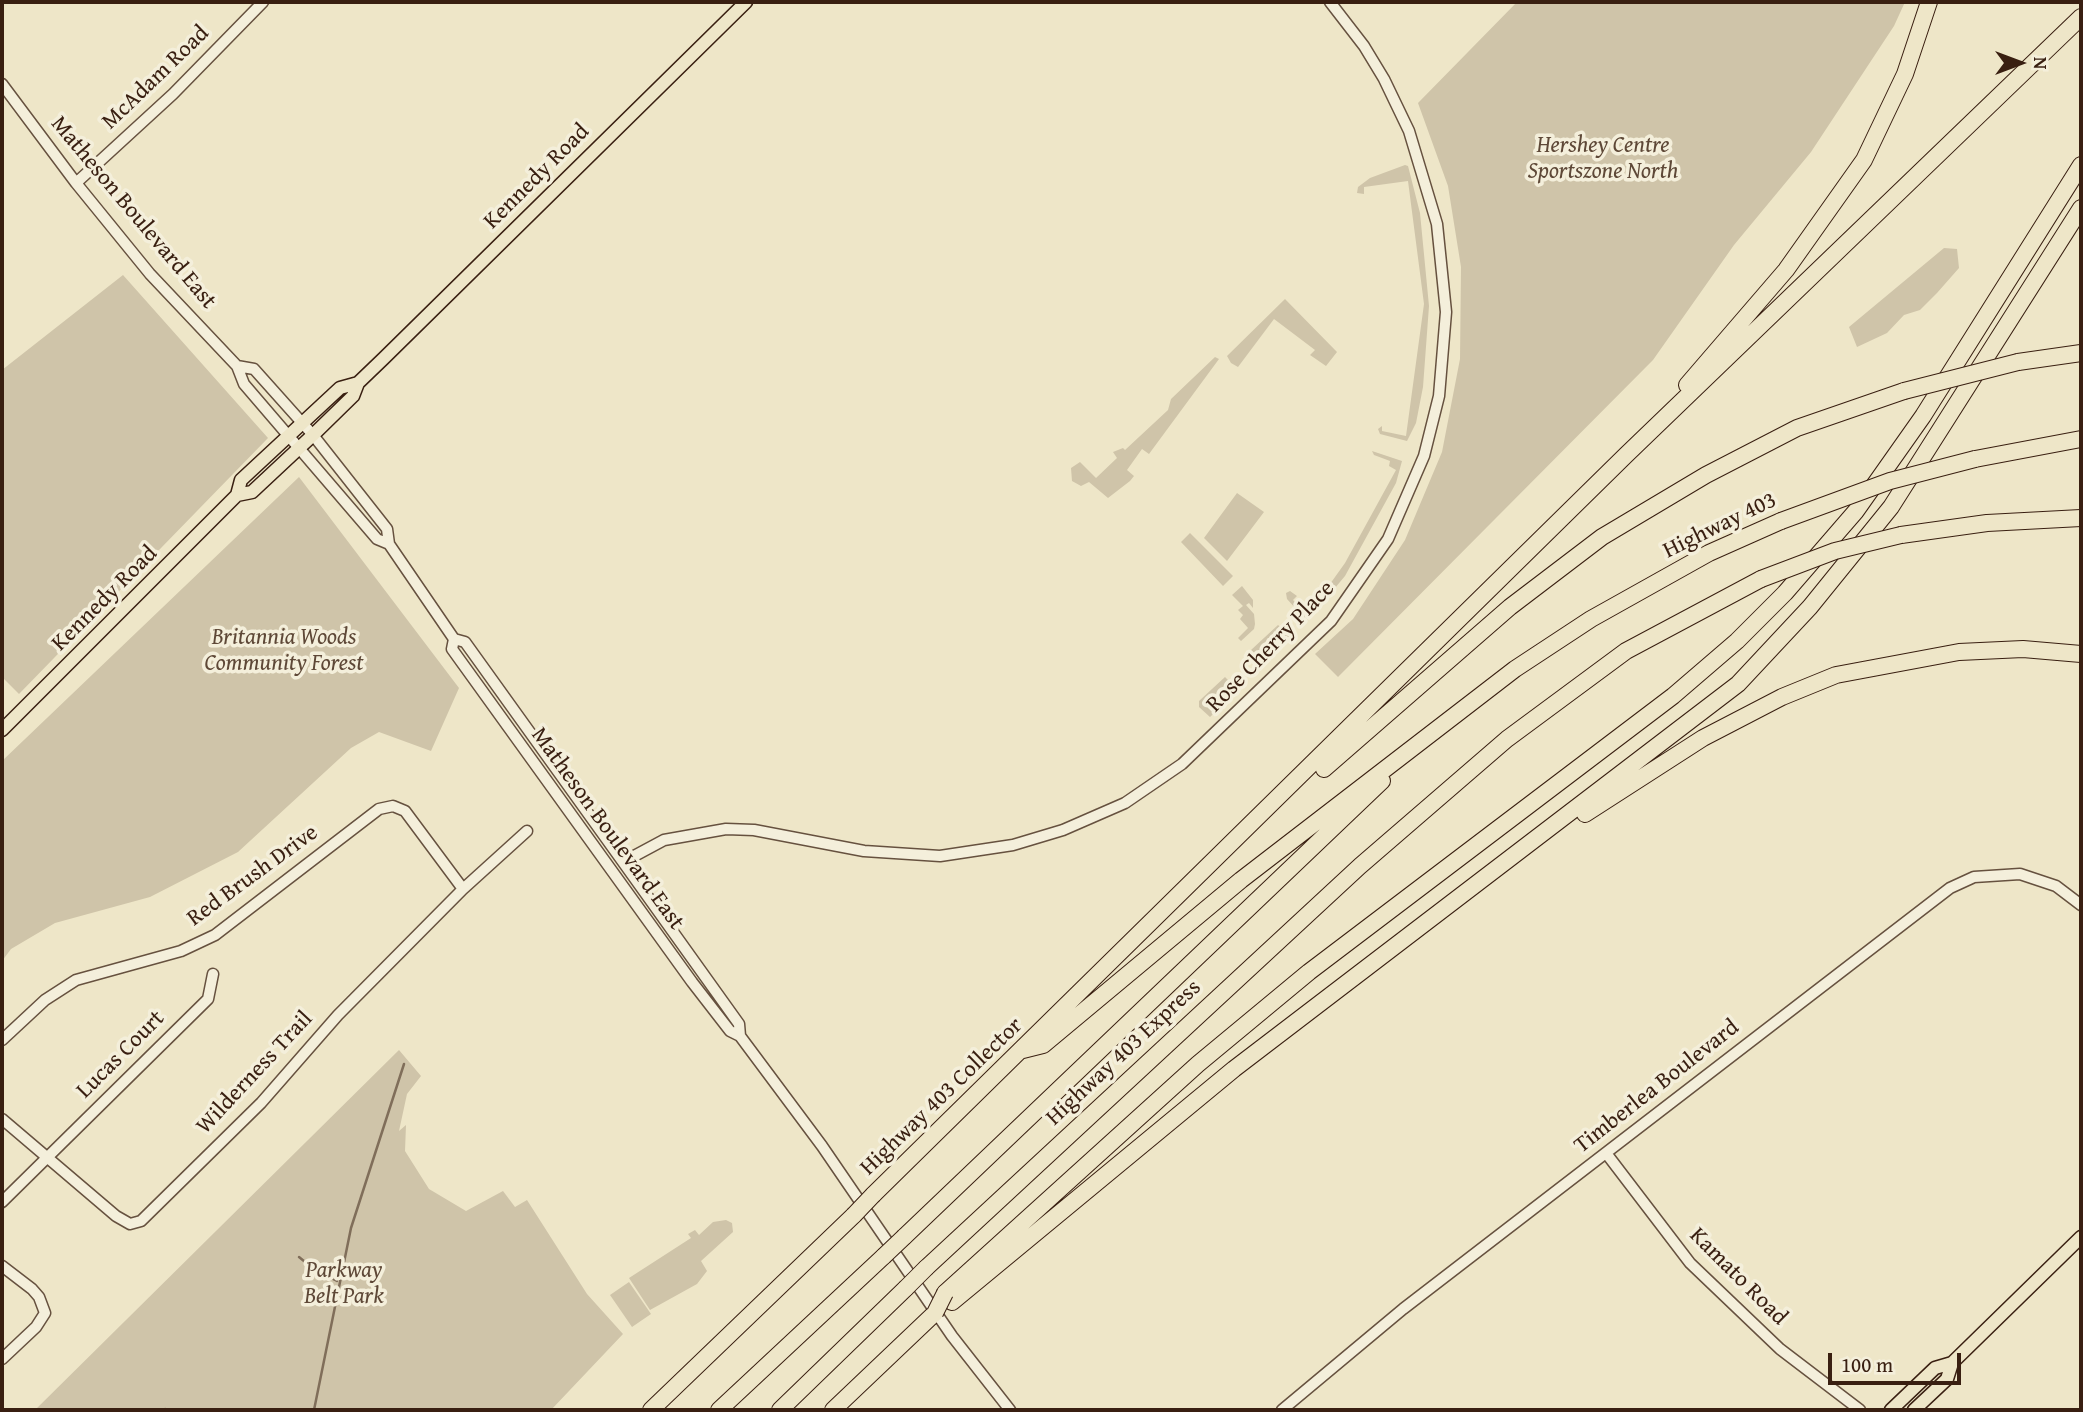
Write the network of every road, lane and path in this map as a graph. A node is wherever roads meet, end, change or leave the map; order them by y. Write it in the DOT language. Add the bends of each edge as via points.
graph roads {
  1 [pos="263,2"];
  2 [pos="746,2"];
  3 [pos="1330,2"];
  4 [pos="1929,2"];
  5 [pos="2081,17"];
  6 [pos="2,84"];
  7 [pos="2081,165"];
  8 [pos="76,183"];
  9 [pos="2081,208"];
  10 [pos="2081,353"];
  11 [pos="237,366"];
  12 [pos="358,383"];
  13 [pos="302,423"];
  14 [pos="313,435"];
  15 [pos="289,436"];
  16 [pos="2081,439"];
  17 [pos="299,448"];
  18 [pos="1626,456"];
  19 [pos="237,495"];
  20 [pos="2081,518"];
  21 [pos="389,544"];
  22 [pos="454,639"];
  23 [pos="2081,654"];
  24 [pos="2,730"];
  25 [pos="1419,745"];
  26 [pos="1264,815"];
  27 [pos="527,831"];
  28 [pos="623,862"];
  29 [pos="1502,866"];
  30 [pos="463,889"];
  31 [pos="2081,905"];
  32 [pos="213,974"];
  33 [pos="740,1036"];
  34 [pos="2,1040"];
  35 [pos="1021,1051"];
  36 [pos="2,1119"];
  37 [pos="1606,1153"];
  38 [pos="46,1159"];
  39 [pos="2,1202"];
  40 [pos="2081,1237"];
  41 [pos="2,1266"];
  42 [pos="949,1297"];
  43 [pos="2,1359"];
  44 [pos="1952,1363"];
  45 [pos="651,1410"];
  46 [pos="719,1410"];
  47 [pos="780,1410"];
  48 [pos="833,1410"];
  49 [pos="1010,1410"];
  50 [pos="1282,1410"];
  51 [pos="1860,1410"];
  52 [pos="1892,1410"];
  53 [pos="1914,1410"];
  1 -- 8 [label="street, McAdam Road" via="173,94"];
  2 -- 12 [label="main road, Kennedy Road"];
  3 -- 28 [label="street, Rose Cherry Place" via="1371,57 1409,131 1437,224 1446,312 1439,396 1424,456 1388,539 1331,621 1182,764 1125,803 1063,830 1013,845 940,856 864,851 754,830 706,830 664,840"];
  4 -- 18 [label="highway" via="1886,118 1827,216 1786,271"];
  5 -- 18 [label="highway"];
  6 -- 8 [label="street, Matheson Boulevard East"];
  7 -- 42 [label="highway" via="1923,416 1856,511 1737,641 1673,696 1309,972 1198,1064"];
  8 -- 11 [label="street, Matheson Boulevard East" via="150,274"];
  9 -- 29 [label="highway" via="1891,507 1811,607 1738,684"];
  10 -- 26 [label="highway, bridge" via="2018,362 1904,391 1797,428 1706,475 1602,537 1510,607"];
  11 -- 13 [label="street, Matheson Boulevard East" via="254,369"];
  11 -- 15 [label="street, Matheson Boulevard East" via="244,384"];
  12 -- 13 [label="main road, Kennedy Road" via="340,388"];
  12 -- 14 [label="main road, Kennedy Road" via="353,396"];
  13 -- 14 [label="street, Matheson Boulevard East"];
  13 -- 15 [label="main road, Kennedy Road"];
  14 -- 17 [label="main road, Kennedy Road"];
  14 -- 21 [label="street, Matheson Boulevard East" via="387,529"];
  15 -- 17 [label="street, Matheson Boulevard East"];
  15 -- 19 [label="main road, Kennedy Road" via="241,480"];
  16 -- 25 [label="highway, Highway 403, bridge" via="1890,481 1780,521 1591,619 1514,669"];
  17 -- 19 [label="main road, Kennedy Road" via="252,492"];
  17 -- 21 [label="street, Matheson Boulevard East" via="377,539"];
  18 -- 26 [label="highway"];
  19 -- 24 [label="main road, Kennedy Road"];
  20 -- 47 [label="highway, Highway 403 Express, bridge" via="1987,523 1901,535 1835,551 1762,579 1626,651 1507,739 1360,866 926,1268"];
  21 -- 22 [label="street, Matheson Boulevard East"];
  22 -- 28 [label="street, Matheson Boulevard East" via="465,642"];
  22 -- 33 [label="street, Matheson Boulevard East" via="452,649 611,871 730,1031"];
  23 -- 29 [label="highway" via="2023,649 1959,652 1836,675 1703,738"];
  25 -- 35 [label="highway" via="1241,880 1043,1045"];
  25 -- 46 [label="highway, Highway 403 Express, bridge"];
  26 -- 35 [label="highway, Highway 403 Collector"];
  27 -- 30 [label="street, Wilderness Trail"];
  28 -- 33 [label="street, Matheson Boulevard East" via="739,1024"];
  29 -- 42 [label="highway" via="1234,1069"];
  30 -- 34 [label="street, Red Brush Drive" via="405,811 393,806 379,809 215,934 181,951 76,980 45,1000"];
  30 -- 38 [label="street, Wilderness Trail" via="338,1015 261,1103 141,1221 125,1223"];
  31 -- 37 [label="street, Timberlea Boulevard" via="2056,886 2020,874 1974,877 1950,888"];
  32 -- 38 [label="street, Lucas Court" via="208,999"];
  33 -- 49 [label="street, Matheson Boulevard East" via="952,1336"];
  35 -- 45 [label="highway, Highway 403 Collector, bridge"];
  36 -- 38 [label="street, Wilderness Trail"];
  37 -- 50 [label="street, Timberlea Boulevard" via="1403,1309"];
  37 -- 51 [label="street, Kamato Road" via="1689,1263 1780,1349"];
  38 -- 39 [label="street, Lucas Court"];
  40 -- 44 [label="main road"];
  41 -- 43 [label="street" via="39,1297 44,1313 36,1327"];
  42 -- 48 [label="highway, bridge"];
  44 -- 52 [label="main road" via="1935,1368"];
  44 -- 53 [label="main road" via="1947,1379"];
}
